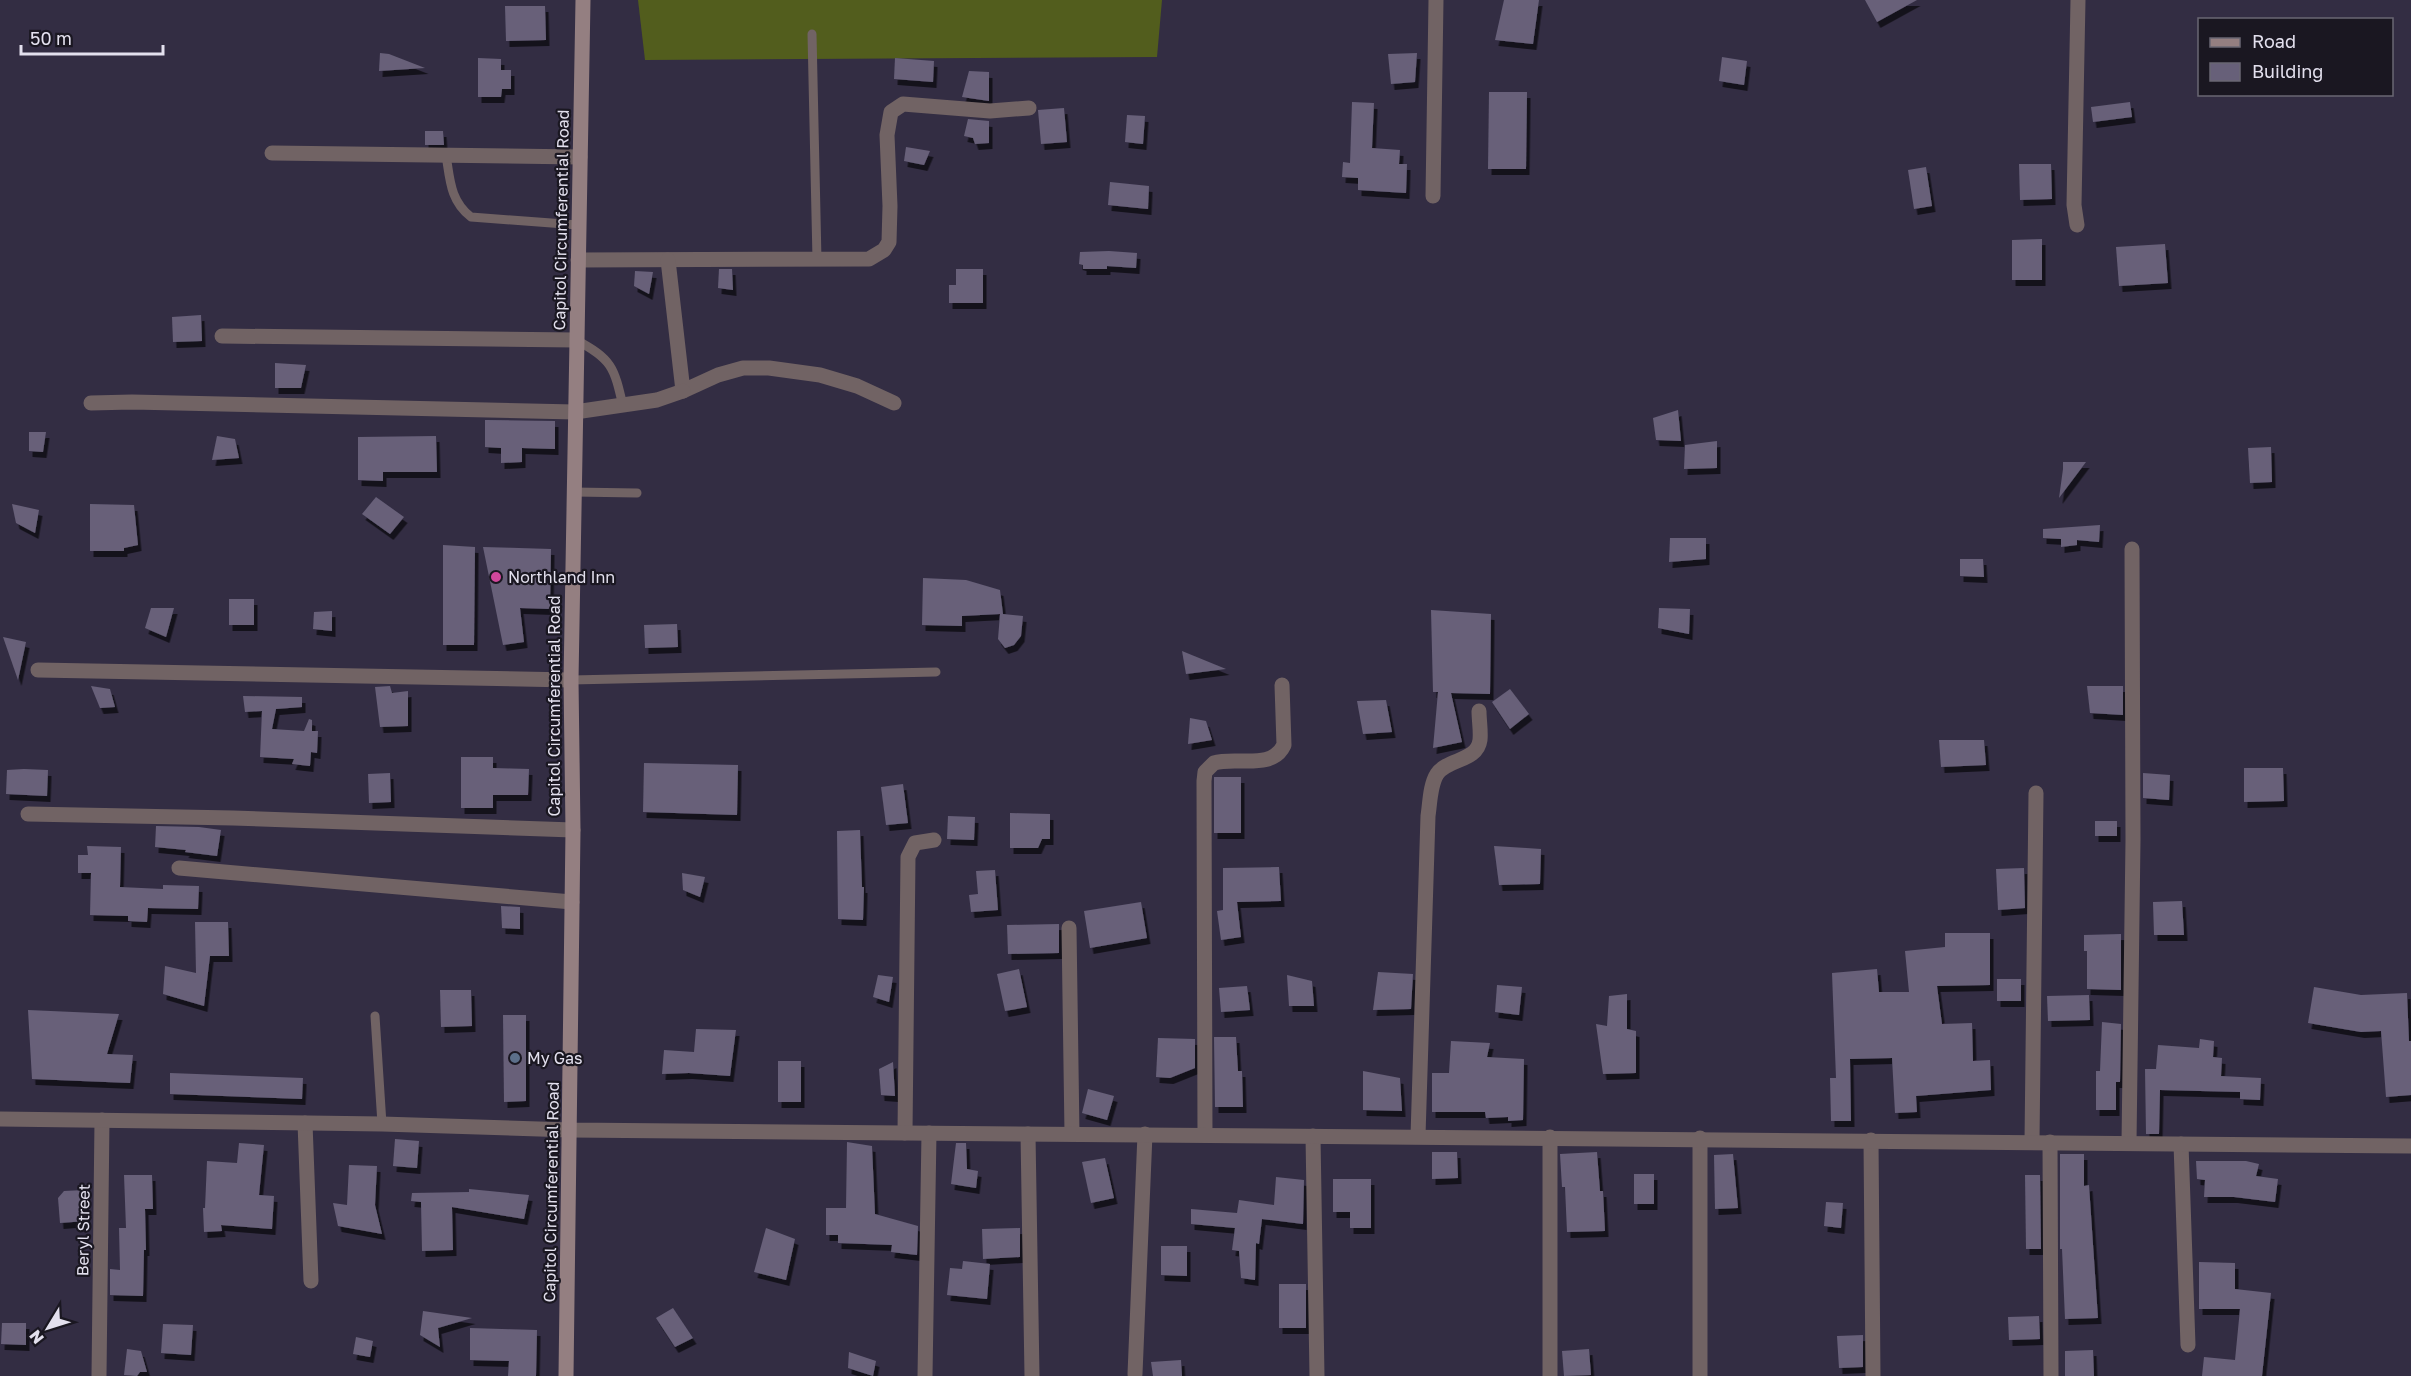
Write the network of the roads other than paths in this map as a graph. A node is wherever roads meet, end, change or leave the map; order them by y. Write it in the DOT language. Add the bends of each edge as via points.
graph roads {
  1 [pos="583,0"];
  2 [pos="1436,0"];
  3 [pos="2078,0"];
  4 [pos="812,34"];
  5 [pos="1029,108"];
  6 [pos="272,153"];
  7 [pos="446,155"];
  8 [pos="580,157"];
  9 [pos="1433,196"];
  10 [pos="579,225"];
  11 [pos="2077,225"];
  12 [pos="578,260"];
  13 [pos="668,260"];
  14 [pos="817,260"];
  15 [pos="222,336"];
  16 [pos="576,340"];
  17 [pos="683,391"];
  18 [pos="91,403"];
  19 [pos="894,403"];
  20 [pos="623,406"];
  21 [pos="575,412"];
  22 [pos="574,492"];
  23 [pos="637,493"];
  24 [pos="2132,549"];
  25 [pos="38,670"];
  26 [pos="936,672"];
  27 [pos="571,680"];
  28 [pos="1282,685"];
  29 [pos="1479,711"];
  30 [pos="2036,793"];
  31 [pos="28,814"];
  32 [pos="573,830"];
  33 [pos="934,840"];
  34 [pos="179,868"];
  35 [pos="572,902"];
  36 [pos="1069,928"];
  37 [pos="375,1016"];
  38 [pos="0,1119"];
  39 [pos="102,1120"];
  40 [pos="305,1123"];
  41 [pos="381,1124"];
  42 [pos="570,1130"];
  43 [pos="905,1133"];
  44 [pos="929,1133"];
  45 [pos="1028,1134"];
  46 [pos="1072,1134"];
  47 [pos="1145,1134"];
  48 [pos="1205,1135"];
  49 [pos="1313,1136"];
  50 [pos="1418,1136"];
  51 [pos="1550,1137"];
  52 [pos="1700,1138"];
  53 [pos="1871,1140"];
  54 [pos="2032,1142"];
  55 [pos="2050,1142"];
  56 [pos="2129,1143"];
  57 [pos="2181,1144"];
  58 [pos="2411,1146"];
  59 [pos="311,1281"];
  60 [pos="2188,1345"];
  61 [pos="1135,1374"];
  62 [pos="99,1376"];
  63 [pos="566,1376"];
  64 [pos="926,1376"];
  65 [pos="1032,1376"];
  66 [pos="1317,1376"];
  67 [pos="1550,1376"];
  68 [pos="1700,1376"];
  69 [pos="1873,1376"];
  70 [pos="2051,1376"];
  1 -- 8 [label="main road, Capitol Circumferential Road"];
  2 -- 9 [label="street"];
  3 -- 11 [label="street" via="2074,204"];
  4 -- 14 [label="lane"];
  5 -- 14 [label="street" via="990,111 911,104 897,107 891,112 887,135 889,242 869,259"];
  6 -- 7 [label="street"];
  7 -- 8 [label="street"];
  7 -- 10 [label="lane" via="452,196 471,217"];
  8 -- 10 [label="main road, Capitol Circumferential Road"];
  10 -- 12 [label="main road, Capitol Circumferential Road"];
  12 -- 13 [label="street"];
  12 -- 16 [label="main road, Capitol Circumferential Road"];
  13 -- 14 [label="street"];
  13 -- 17 [label="street"];
  15 -- 16 [label="street"];
  16 -- 20 [label="lane" via="599,352 611,367"];
  16 -- 21 [label="main road, Capitol Circumferential Road"];
  17 -- 19 [label="street" via="743,368 769,368 820,375"];
  17 -- 20 [label="street"];
  18 -- 21 [label="street"];
  20 -- 21 [label="street"];
  21 -- 22 [label="main road, Capitol Circumferential Road"];
  22 -- 23 [label="lane"];
  22 -- 27 [label="main road, Capitol Circumferential Road"];
  24 -- 56 [label="street"];
  25 -- 27 [label="street"];
  26 -- 27 [label="lane"];
  27 -- 32 [label="main road, Capitol Circumferential Road"];
  28 -- 48 [label="street" via="1281,752 1269,759 1214,763 1205,772"];
  29 -- 50 [label="street" via="1480,741 1475,751 1438,772 1432,787"];
  30 -- 54 [label="street"];
  31 -- 32 [label="street"];
  32 -- 35 [label="main road, Capitol Circumferential Road"];
  33 -- 43 [label="street" via="915,843 908,857"];
  34 -- 35 [label="street"];
  35 -- 42 [label="main road, Capitol Circumferential Road"];
  36 -- 46 [label="street"];
  37 -- 41 [label="lane"];
  38 -- 39 [label="street"];
  39 -- 40 [label="street"];
  39 -- 62 [label="street, Beryl Street"];
  40 -- 41 [label="street"];
  40 -- 59 [label="street"];
  41 -- 42 [label="street"];
  42 -- 43 [label="street"];
  42 -- 63 [label="main road, Capitol Circumferential Road"];
  43 -- 44 [label="street"];
  44 -- 45 [label="street"];
  44 -- 64 [label="street"];
  45 -- 46 [label="street"];
  45 -- 65 [label="street"];
  46 -- 47 [label="street"];
  47 -- 48 [label="street"];
  47 -- 61 [label="street"];
  48 -- 49 [label="street"];
  49 -- 50 [label="street"];
  49 -- 66 [label="street"];
  50 -- 51 [label="street"];
  51 -- 52 [label="street"];
  51 -- 67 [label="street"];
  52 -- 53 [label="street"];
  52 -- 68 [label="street"];
  53 -- 54 [label="street"];
  53 -- 69 [label="street"];
  54 -- 55 [label="street"];
  55 -- 56 [label="street"];
  55 -- 70 [label="street"];
  56 -- 57 [label="street"];
  57 -- 58 [label="street"];
  57 -- 60 [label="street"];
}
